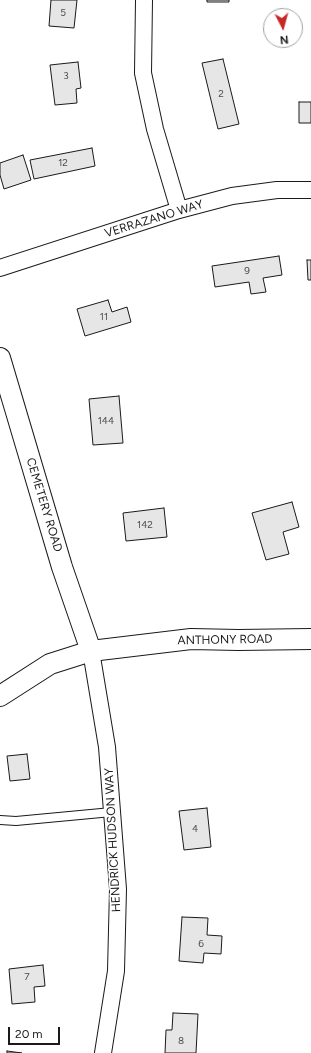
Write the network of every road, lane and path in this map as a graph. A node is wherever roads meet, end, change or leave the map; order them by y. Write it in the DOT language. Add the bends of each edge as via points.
graph roads {
  1 [pos="144,0"];
  2 [pos="311,190"];
  3 [pos="179,210"];
  4 [pos="0,268"];
  5 [pos="0,358"];
  6 [pos="311,639"];
  7 [pos="91,652"];
  8 [pos="0,696"];
  9 [pos="112,812"];
  10 [pos="0,820"];
  11 [pos="103,1053"];
  1 -- 3 [label="street" via="143,73 155,129"];
  2 -- 3 [label="street, VERRAZANO WAY" via="277,190 232,196"];
  3 -- 4 [label="street, VERRAZANO WAY"];
  5 -- 7 [label="street, CEMETERY ROAD" via="62,567"];
  6 -- 7 [label="street, ANTHONY ROAD" via="191,639"];
  7 -- 8 [label="street, ANTHONY ROAD" via="50,664"];
  7 -- 9 [label="street, HENDRICK HUDSON WAY" via="107,747"];
  9 -- 10 [label="lane" via="16,821"];
  9 -- 11 [label="street, HENDRICK HUDSON WAY" via="118,888 116,971"];
}
